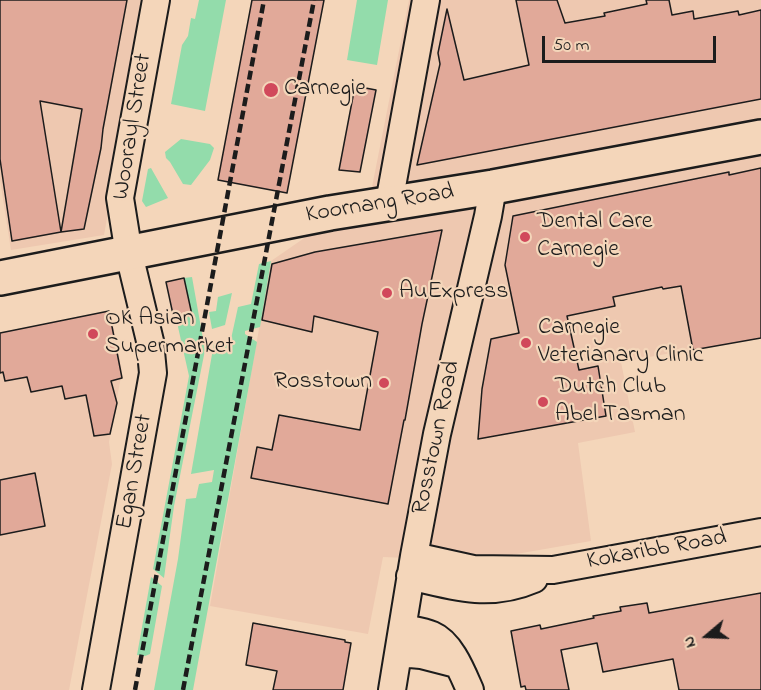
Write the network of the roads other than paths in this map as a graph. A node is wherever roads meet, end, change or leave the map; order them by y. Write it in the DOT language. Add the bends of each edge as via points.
graph roads {
  1 [pos="156,0"];
  2 [pos="426,0"];
  3 [pos="761,136"];
  4 [pos="493,187"];
  5 [pos="388,203"];
  6 [pos="129,254"];
  7 [pos="0,278"];
  8 [pos="761,532"];
  9 [pos="412,566"];
  10 [pos="403,628"];
  11 [pos="399,653"];
  12 [pos="456,664"];
  13 [pos="96,690"];
  14 [pos="392,690"];
  15 [pos="470,690"];
  1 -- 6 [label="street, Woorayl Street" via="120,198"];
  2 -- 5 [label="street"];
  3 -- 4 [label="street, Koornang Road"];
  4 -- 5 [label="street, Koornang Road"];
  4 -- 9 [label="street, Rosstown Road" via="437,434"];
  5 -- 6 [label="street, Koornang Road"];
  6 -- 7 [label="street, Koornang Road"];
  6 -- 13 [label="street, Egan Street" via="150,340 153,373"];
  8 -- 9 [label="street, Kokaribb Road" via="553,570 501,589 464,589"];
  9 -- 10 [label="street, Rosstown Road"];
  10 -- 11 [label="street, Rosstown Road"];
  10 -- 12 [label="street" via="441,641"];
  11 -- 12 [label="street"];
  11 -- 14 [label="street, Rosstown Road"];
  12 -- 15 [label="street"];
}
